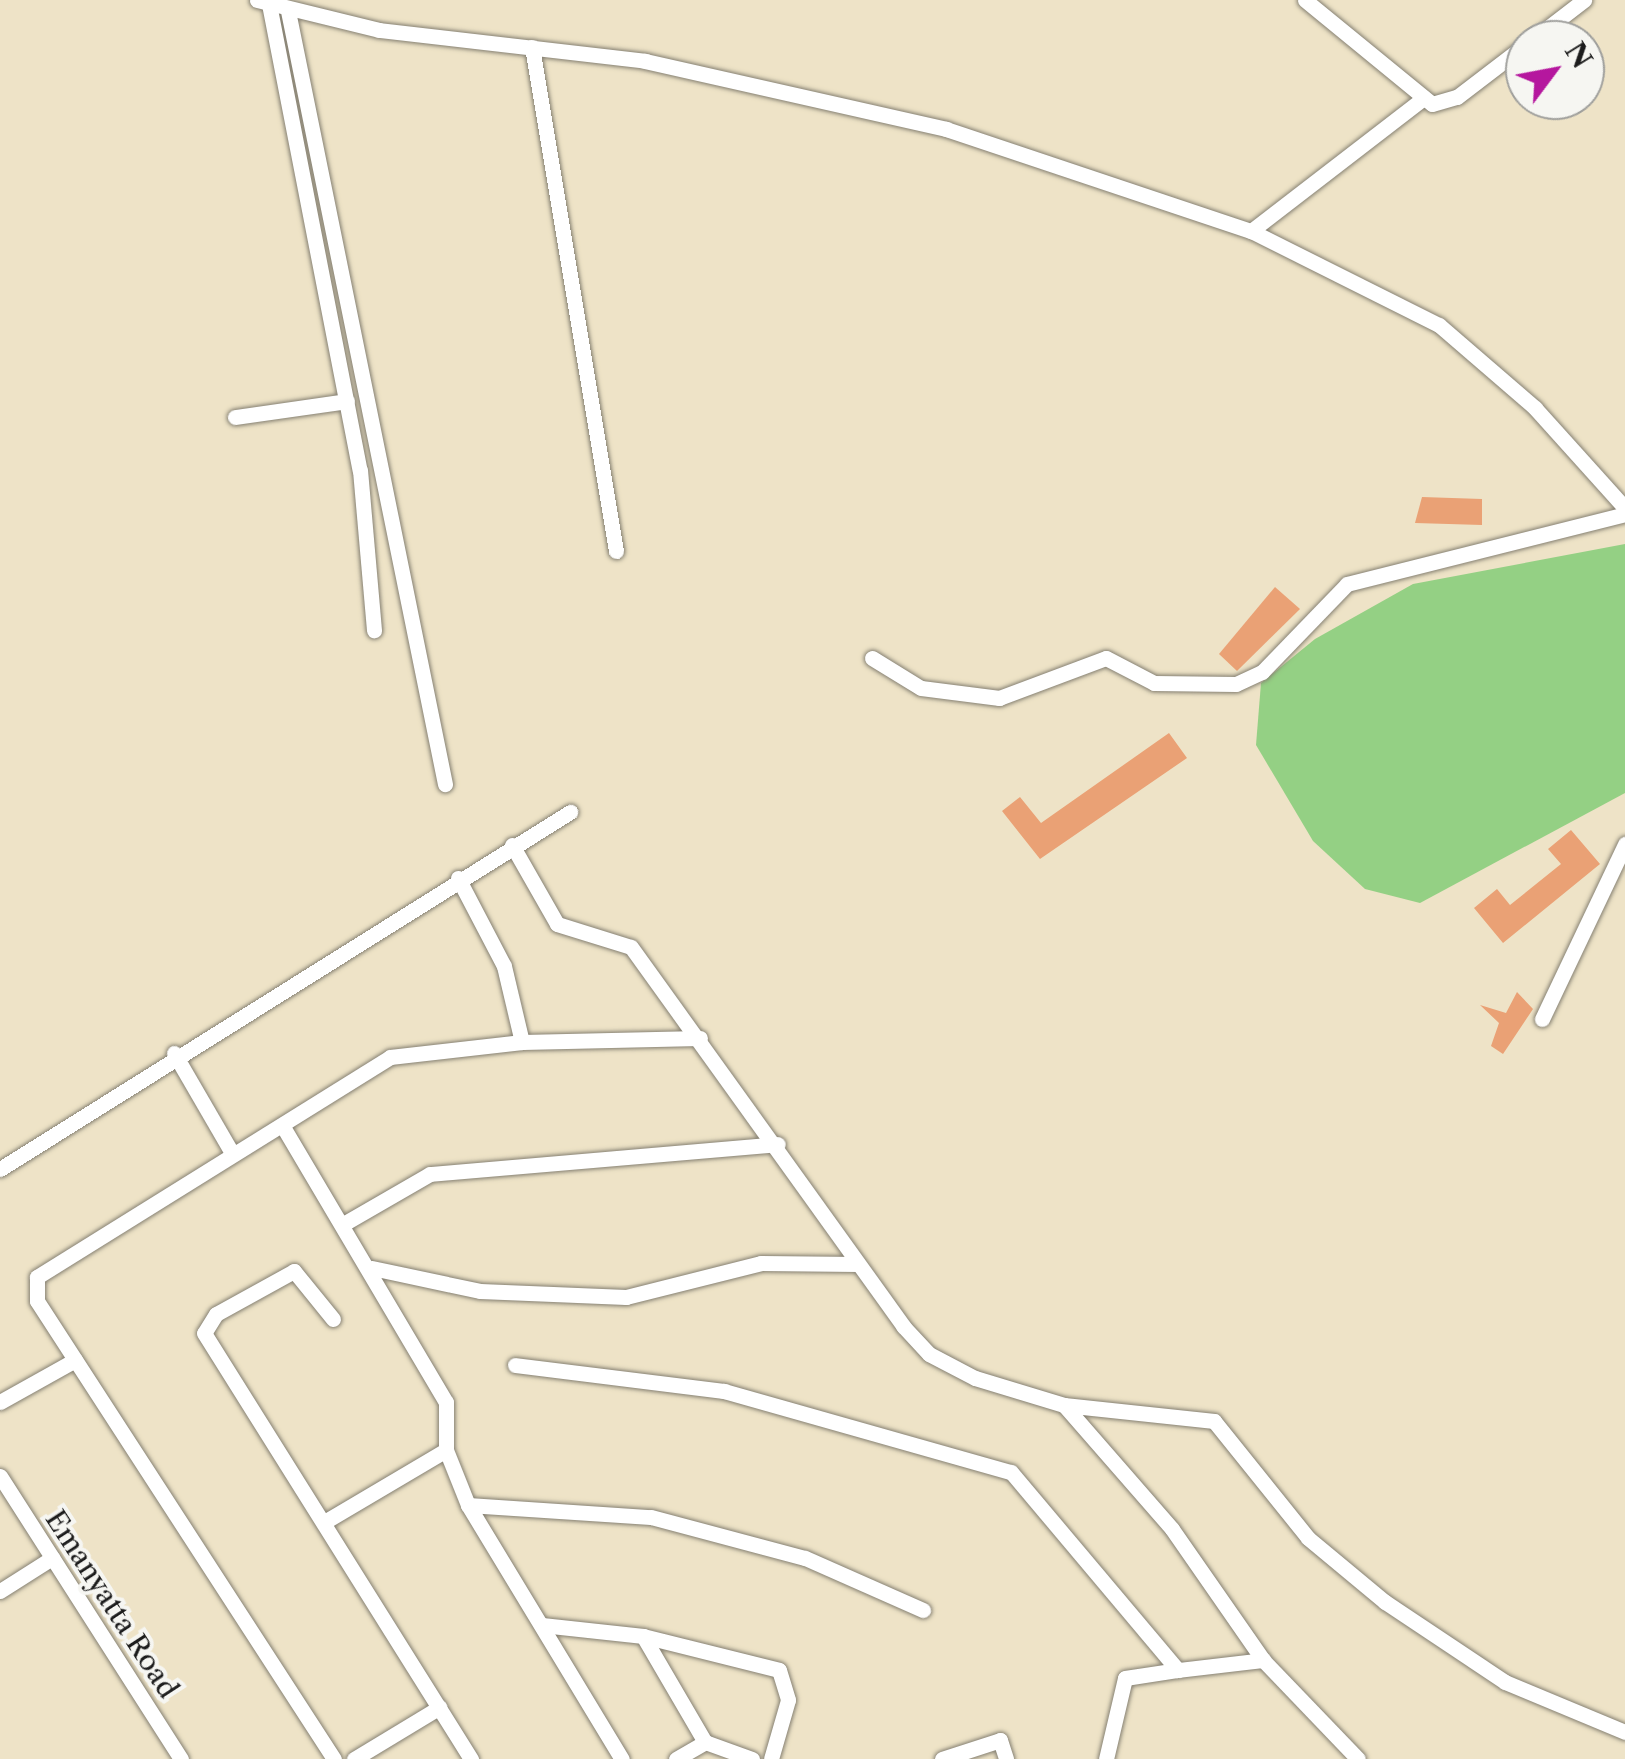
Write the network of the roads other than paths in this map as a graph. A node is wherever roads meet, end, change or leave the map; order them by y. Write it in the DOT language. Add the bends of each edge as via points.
graph roads {
  1 [pos="1306,0"];
  2 [pos="1584,0"];
  3 [pos="263,2"];
  4 [pos="288,11"];
  5 [pos="1558,20"];
  6 [pos="532,47"];
  7 [pos="1505,61"];
  8 [pos="1424,98"];
  9 [pos="1251,231"];
  10 [pos="347,401"];
  11 [pos="235,418"];
  12 [pos="1625,511"];
  13 [pos="616,551"];
  14 [pos="374,630"];
  15 [pos="872,658"];
  16 [pos="445,784"];
  17 [pos="570,812"];
  18 [pos="1625,844"];
  19 [pos="512,845"];
  20 [pos="458,878"];
  21 [pos="1542,1019"];
  22 [pos="700,1038"];
  23 [pos="522,1042"];
  24 [pos="174,1053"];
  25 [pos="282,1124"];
  26 [pos="778,1144"];
  27 [pos="232,1153"];
  28 [pos="0,1169"];
  29 [pos="345,1224"];
  30 [pos="858,1264"];
  31 [pos="372,1268"];
  32 [pos="333,1319"];
  33 [pos="75,1360"];
  34 [pos="515,1365"];
  35 [pos="0,1402"];
  36 [pos="1064,1405"];
  37 [pos="446,1450"];
  38 [pos="0,1476"];
  39 [pos="468,1505"];
  40 [pos="326,1521"];
  41 [pos="52,1558"];
  42 [pos="0,1591"];
  43 [pos="923,1610"];
  44 [pos="542,1625"];
  45 [pos="644,1636"];
  46 [pos="1263,1660"];
  47 [pos="1178,1670"];
  48 [pos="440,1707"];
  49 [pos="1625,1732"];
  50 [pos="704,1742"];
  51 [pos="181,1759"];
  52 [pos="334,1759"];
  53 [pos="354,1759"];
  54 [pos="471,1759"];
  55 [pos="622,1759"];
  56 [pos="676,1759"];
  57 [pos="752,1759"];
  58 [pos="771,1759"];
  59 [pos="942,1759"];
  60 [pos="1006,1759"];
  61 [pos="1106,1759"];
  62 [pos="1358,1759"];
  1 -- 8 [label="street"];
  2 -- 5 [label="street"];
  3 -- 4 [label="street"];
  3 -- 10 [label="street"];
  4 -- 6 [label="street"];
  4 -- 16 [label="street"];
  6 -- 9 [label="street" via="645,61 946,130"];
  6 -- 13 [label="street"];
  7 -- 8 [label="street" via="1448,102"];
  8 -- 9 [label="street"];
  9 -- 12 [label="street" via="1439,325 1499,372"];
  10 -- 11 [label="street"];
  10 -- 14 [label="street"];
  12 -- 15 [label="street" via="1347,584 1262,672 1236,684 1154,684 1106,658 999,698 921,688"];
  17 -- 19 [label="street"];
  18 -- 21 [label="street"];
  19 -- 20 [label="street"];
  19 -- 22 [label="street" via="557,924 630,947"];
  20 -- 23 [label="street" via="504,966"];
  20 -- 24 [label="street"];
  22 -- 23 [label="street"];
  22 -- 26 [label="street"];
  23 -- 25 [label="street" via="390,1057"];
  24 -- 27 [label="street"];
  24 -- 28 [label="street"];
  25 -- 27 [label="street"];
  25 -- 29 [label="street"];
  26 -- 29 [label="street" via="430,1174"];
  26 -- 30 [label="street"];
  27 -- 33 [label="street" via="37,1277 37,1302"];
  29 -- 31 [label="street"];
  30 -- 31 [label="street" via="761,1263 626,1297 480,1291"];
  30 -- 36 [label="street" via="929,1354"];
  31 -- 37 [label="street" via="446,1402"];
  32 -- 40 [label="street" via="294,1272 216,1314 204,1333"];
  33 -- 35 [label="street"];
  33 -- 52 [label="street"];
  34 -- 47 [label="street" via="724,1391 1011,1472"];
  36 -- 46 [label="street" via="1160,1514"];
  36 -- 49 [label="street" via="1214,1421 1339,1567 1505,1682"];
  37 -- 39 [label="street"];
  37 -- 40 [label="street"];
  38 -- 41 [label="street, Emanyatta Road"];
  39 -- 43 [label="street" via="650,1517 804,1558"];
  39 -- 44 [label="street"];
  40 -- 48 [label="street"];
  41 -- 42 [label="street"];
  41 -- 51 [label="street, Emanyatta Road"];
  44 -- 45 [label="street"];
  44 -- 55 [label="street"];
  45 -- 50 [label="street"];
  45 -- 58 [label="street" via="726,1652 785,1676"];
  46 -- 47 [label="street"];
  46 -- 62 [label="street"];
  47 -- 61 [label="street" via="1125,1678"];
  48 -- 53 [label="street"];
  48 -- 54 [label="street"];
  50 -- 56 [label="street"];
  50 -- 57 [label="street"];
  59 -- 60 [label="street" via="1000,1740"];
}
